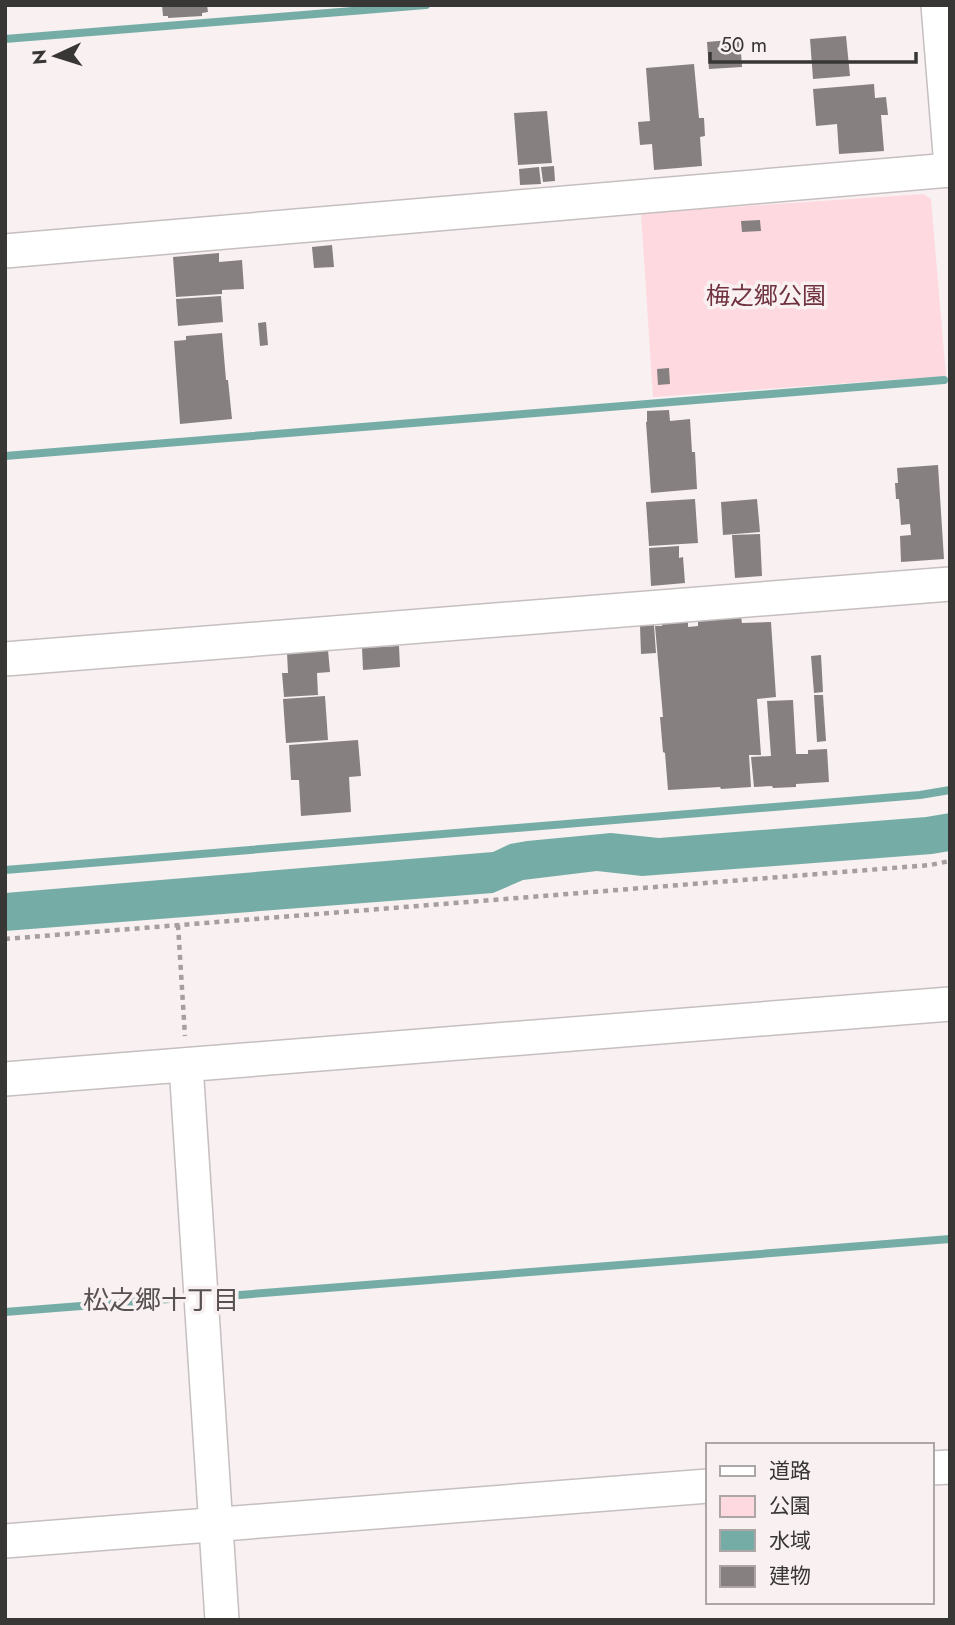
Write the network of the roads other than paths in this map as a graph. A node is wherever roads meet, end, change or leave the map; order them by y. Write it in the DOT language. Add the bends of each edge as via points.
graph roads {
  1 [pos="938,5"];
  2 [pos="950,154"];
  3 [pos="950,170"];
  4 [pos="5,251"];
  5 [pos="950,584"];
  6 [pos="5,659"];
  7 [pos="950,1004"];
  8 [pos="186,1065"];
  9 [pos="5,1079"];
  10 [pos="706,1486"];
  11 [pos="215,1525"];
  12 [pos="5,1541"];
  13 [pos="222,1620"];
  1 -- 2 [label="street"];
  3 -- 4 [label="street"];
  5 -- 6 [label="street"];
  7 -- 8 [label="street"];
  8 -- 9 [label="street"];
  8 -- 11 [label="street"];
  10 -- 11 [label="street"];
  11 -- 12 [label="street"];
  11 -- 13 [label="street"];
}
